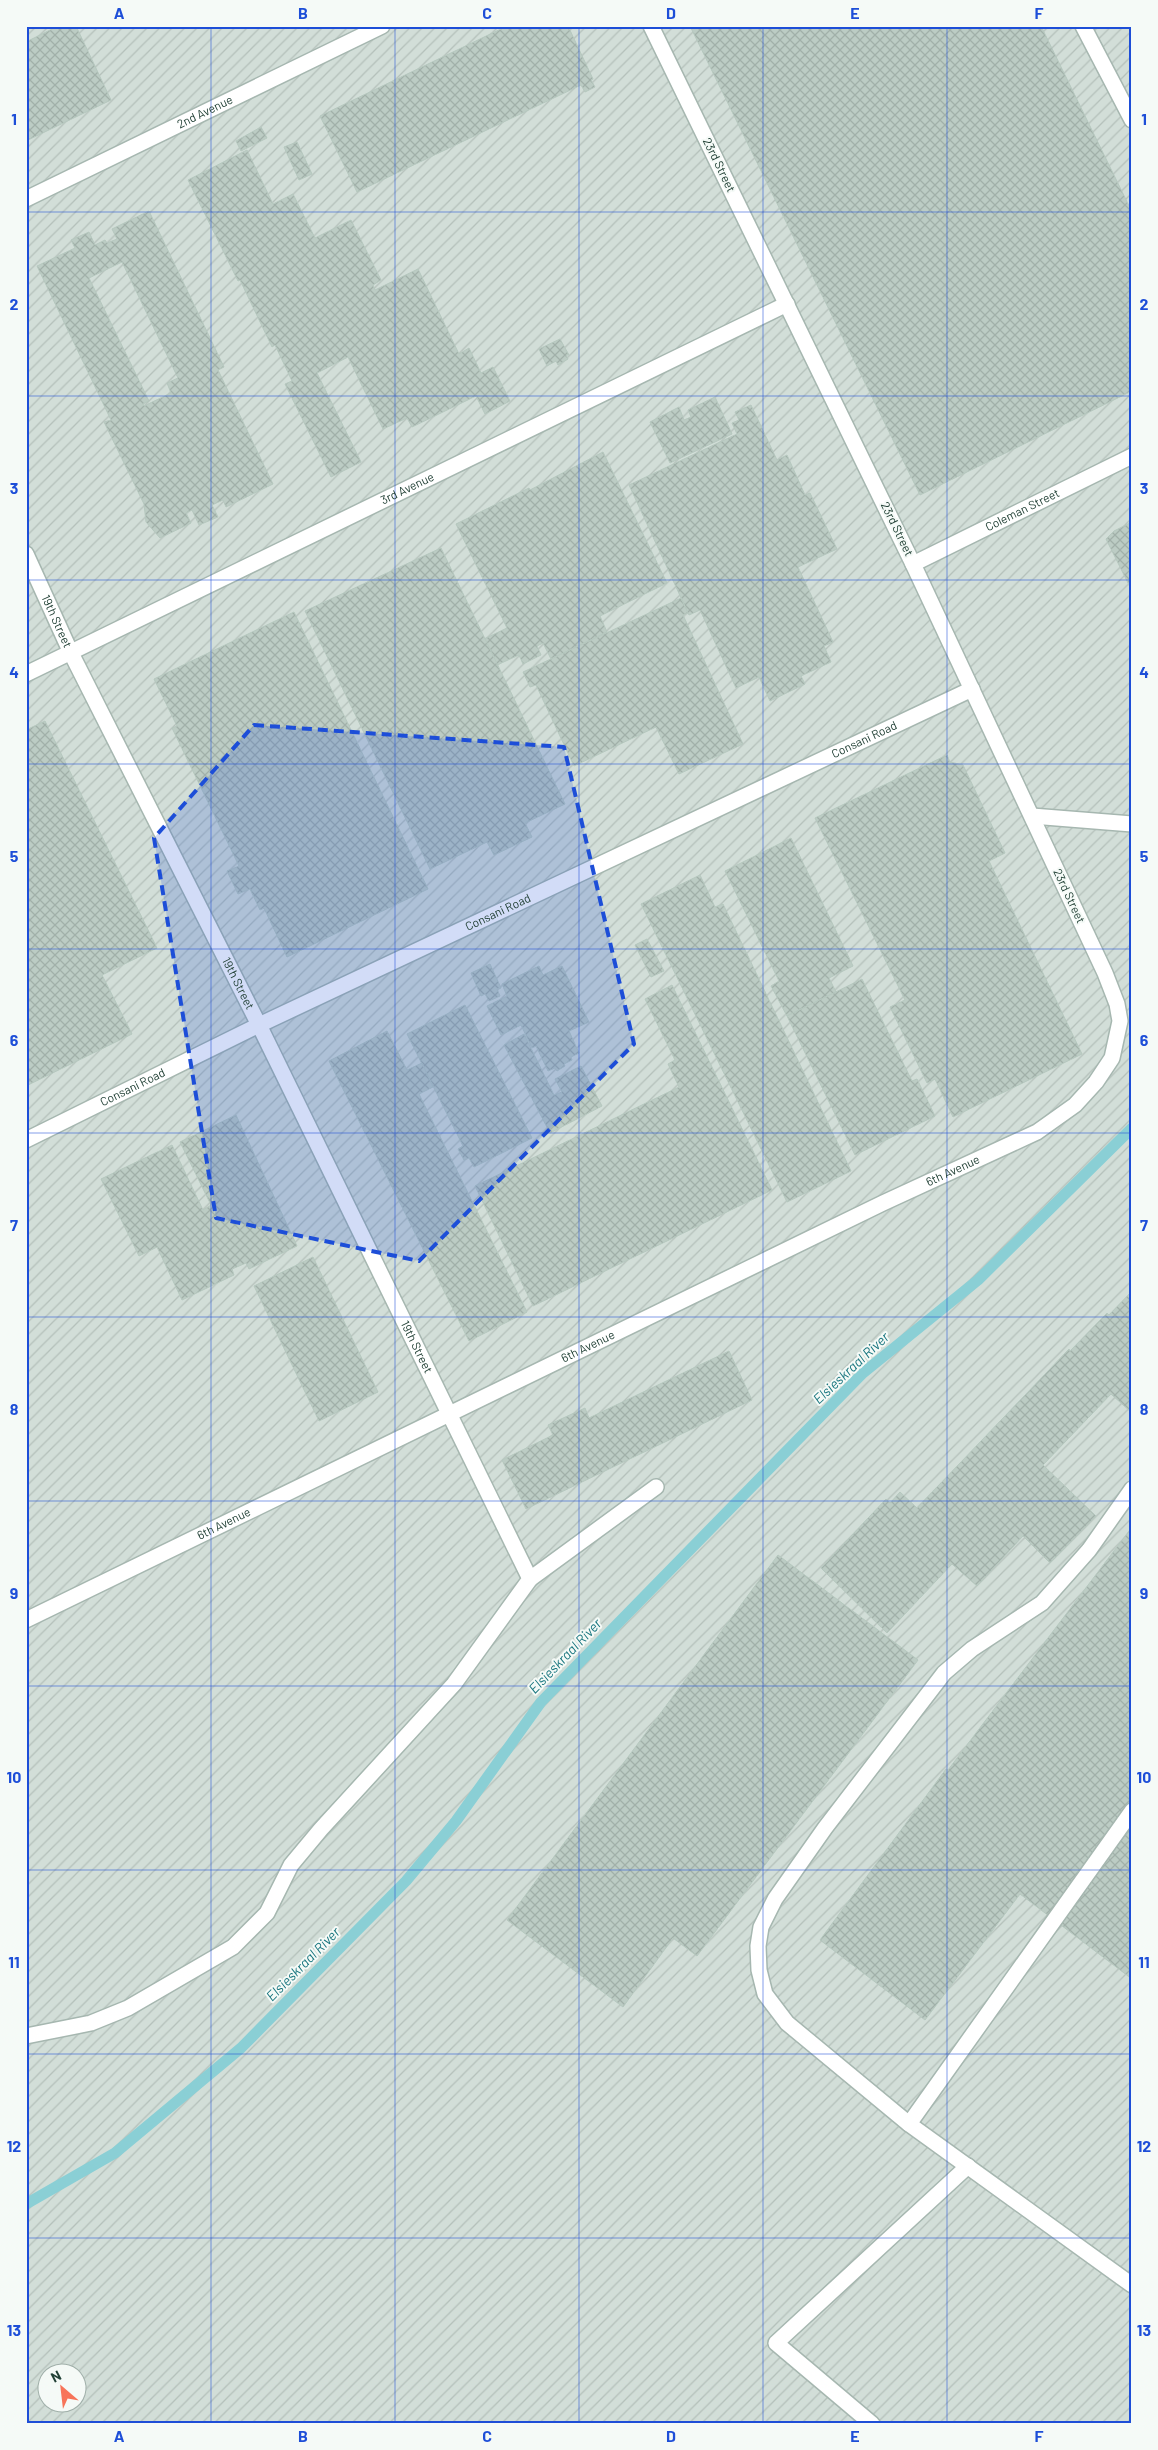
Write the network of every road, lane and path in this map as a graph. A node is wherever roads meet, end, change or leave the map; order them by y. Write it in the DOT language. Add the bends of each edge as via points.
graph roads {
  1 [pos="382,26"];
  2 [pos="652,26"];
  3 [pos="1083,26"];
  4 [pos="1132,120"];
  5 [pos="26,199"];
  6 [pos="787,304"];
  7 [pos="1132,456"];
  8 [pos="26,554"];
  9 [pos="913,564"];
  10 [pos="71,653"];
  11 [pos="26,674"];
  12 [pos="972,689"];
  13 [pos="1032,816"];
  14 [pos="1132,824"];
  15 [pos="259,1026"];
  16 [pos="1118,1040"];
  17 [pos="26,1140"];
  18 [pos="448,1414"];
  19 [pos="656,1487"];
  20 [pos="1132,1489"];
  21 [pos="530,1579"];
  22 [pos="26,1620"];
  23 [pos="1132,1811"];
  24 [pos="26,2036"];
  25 [pos="909,2124"];
  26 [pos="968,2166"];
  27 [pos="1132,2285"];
  28 [pos="872,2424"];
  1 -- 5 [label="lane, 2nd Avenue"];
  2 -- 6 [label="lane, 23rd Street"];
  3 -- 4 [label="lane"];
  6 -- 9 [label="lane, 23rd Street"];
  6 -- 10 [label="lane, 3rd Avenue"];
  7 -- 9 [label="lane, Coleman Street"];
  8 -- 10 [label="lane, 19th Street"];
  9 -- 12 [label="lane, 23rd Street"];
  10 -- 11 [label="lane, 3rd Avenue"];
  10 -- 15 [label="lane, 19th Street"];
  12 -- 13 [label="lane, 23rd Street"];
  12 -- 15 [label="lane, Consani Road"];
  13 -- 14 [label="lane"];
  13 -- 16 [label="lane, 23rd Street" via="1117,1004 1120,1021"];
  15 -- 17 [label="lane, Consani Road"];
  15 -- 18 [label="lane, 19th Street"];
  16 -- 18 [label="lane, 6th Avenue" via="1112,1058 1076,1105 1037,1132"];
  18 -- 21 [label="lane, 19th Street"];
  18 -- 22 [label="lane, 6th Avenue"];
  19 -- 21 [label="lane"];
  20 -- 25 [label="lane" via="1094,1543 1042,1603 972,1649 944,1672 775,1899 761,1927 758,1970 765,1994 787,2022"];
  21 -- 24 [label="lane" via="454,1684 321,1829 291,1865 267,1913 233,1947 128,2008 90,2023"];
  23 -- 25 [label="lane"];
  25 -- 26 [label="lane"];
  26 -- 27 [label="lane"];
  26 -- 28 [label="lane" via="776,2343"];
}
